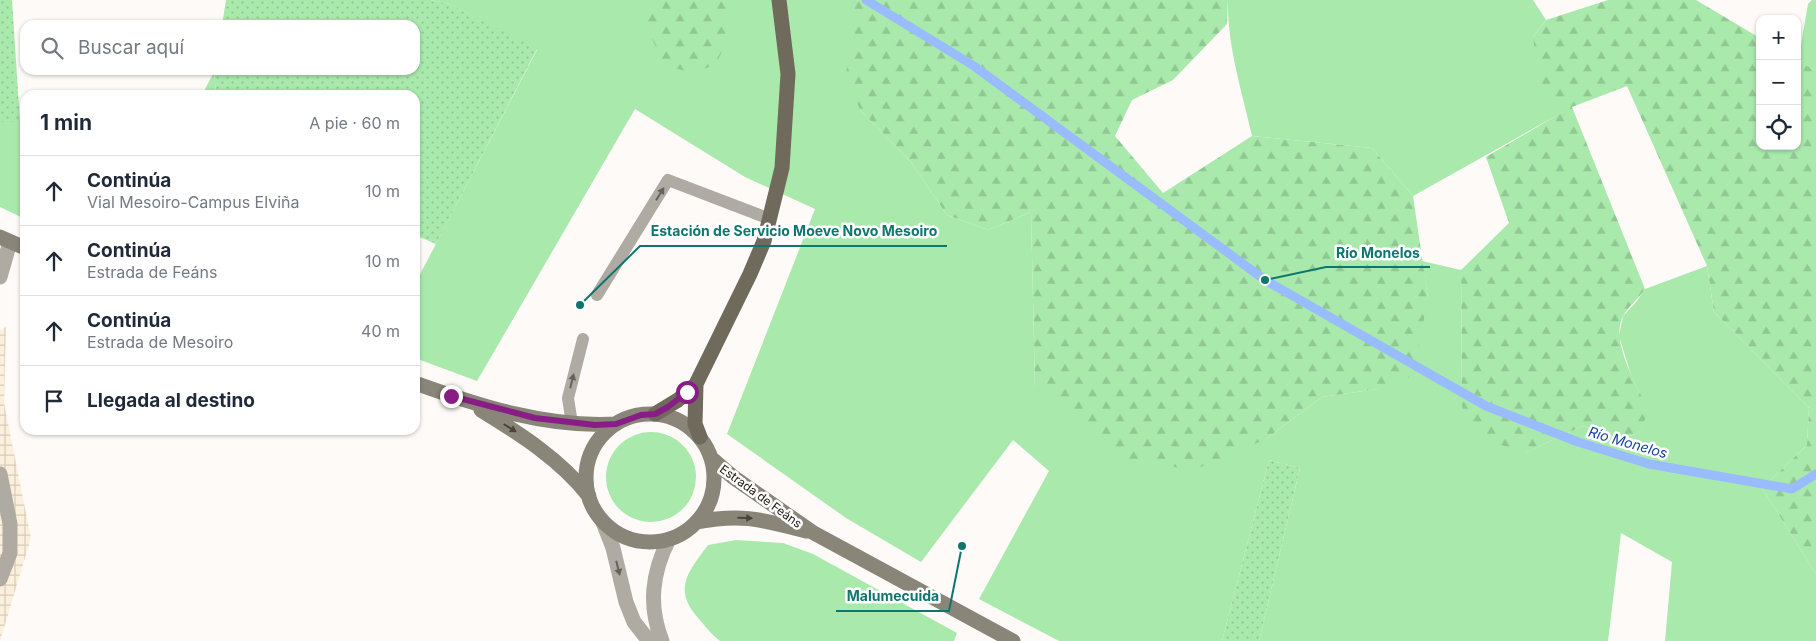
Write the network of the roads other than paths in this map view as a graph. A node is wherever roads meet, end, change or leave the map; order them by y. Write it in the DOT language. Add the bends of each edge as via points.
graph roads {
  1 [pos="779,0"];
  2 [pos="770,220"];
  3 [pos="5,240"];
  4 [pos="20,246"];
  5 [pos="0,277"];
  6 [pos="597,295"];
  7 [pos="583,339"];
  8 [pos="696,384"];
  9 [pos="420,385"];
  10 [pos="469,402"];
  11 [pos="655,414"];
  12 [pos="572,424"];
  13 [pos="616,424"];
  14 [pos="700,437"];
  15 [pos="711,458"];
  16 [pos="0,474"];
  17 [pos="589,496"];
  18 [pos="603,522"];
  19 [pos="697,522"];
  20 [pos="812,532"];
  21 [pos="669,539"];
  22 [pos="0,578"];
  23 [pos="649,641"];
  24 [pos="662,641"];
  25 [pos="1013,641"];
  1 -- 2 [label="main road" via="788,74 782,168"];
  6 -- 2 [label="lane, one-way" via="668,180"];
  2 -- 8 [label="main road" via="750,274"];
  3 -- 4 [label="street"];
  3 -- 5 [label="street"];
  12 -- 7 [label="lane, one-way" via="568,398"];
  8 -- 11 [label="main road"];
  8 -- 14 [label="main road" via="696,424"];
  9 -- 10 [label="street"];
  10 -- 12 [label="street"];
  10 -- 17 [label="street, one-way" via="524,436 565,470"];
  11 -- 13 [label="street, Estrada de Feáns" via="641,415"];
  11 -- 14 [label="street, Estrada de Feáns" via="680,421"];
  12 -- 13 [label="street"];
  13 -- 17 [label="street, Estrada de Feáns" via="594,449 587,472"];
  14 -- 15 [label="street, Estrada de Feáns"];
  15 -- 19 [label="street, Estrada de Feáns" via="713,492"];
  15 -- 20 [label="street, Estrada de Feáns"];
  16 -- 22 [label="street" via="10,524 10,553"];
  17 -- 18 [label="street, Estrada de Feáns"];
  18 -- 21 [label="street, Estrada de Feáns" via="627,538 655,542"];
  18 -- 23 [label="street, one-way" via="626,602 634,622"];
  19 -- 20 [label="street, Estrada de Feáns, one-way" via="752,517"];
  19 -- 21 [label="street, Estrada de Feáns"];
  20 -- 25 [label="street, Estrada de Feáns"];
  21 -- 24 [label="street" via="658,562 653,598"];
}
